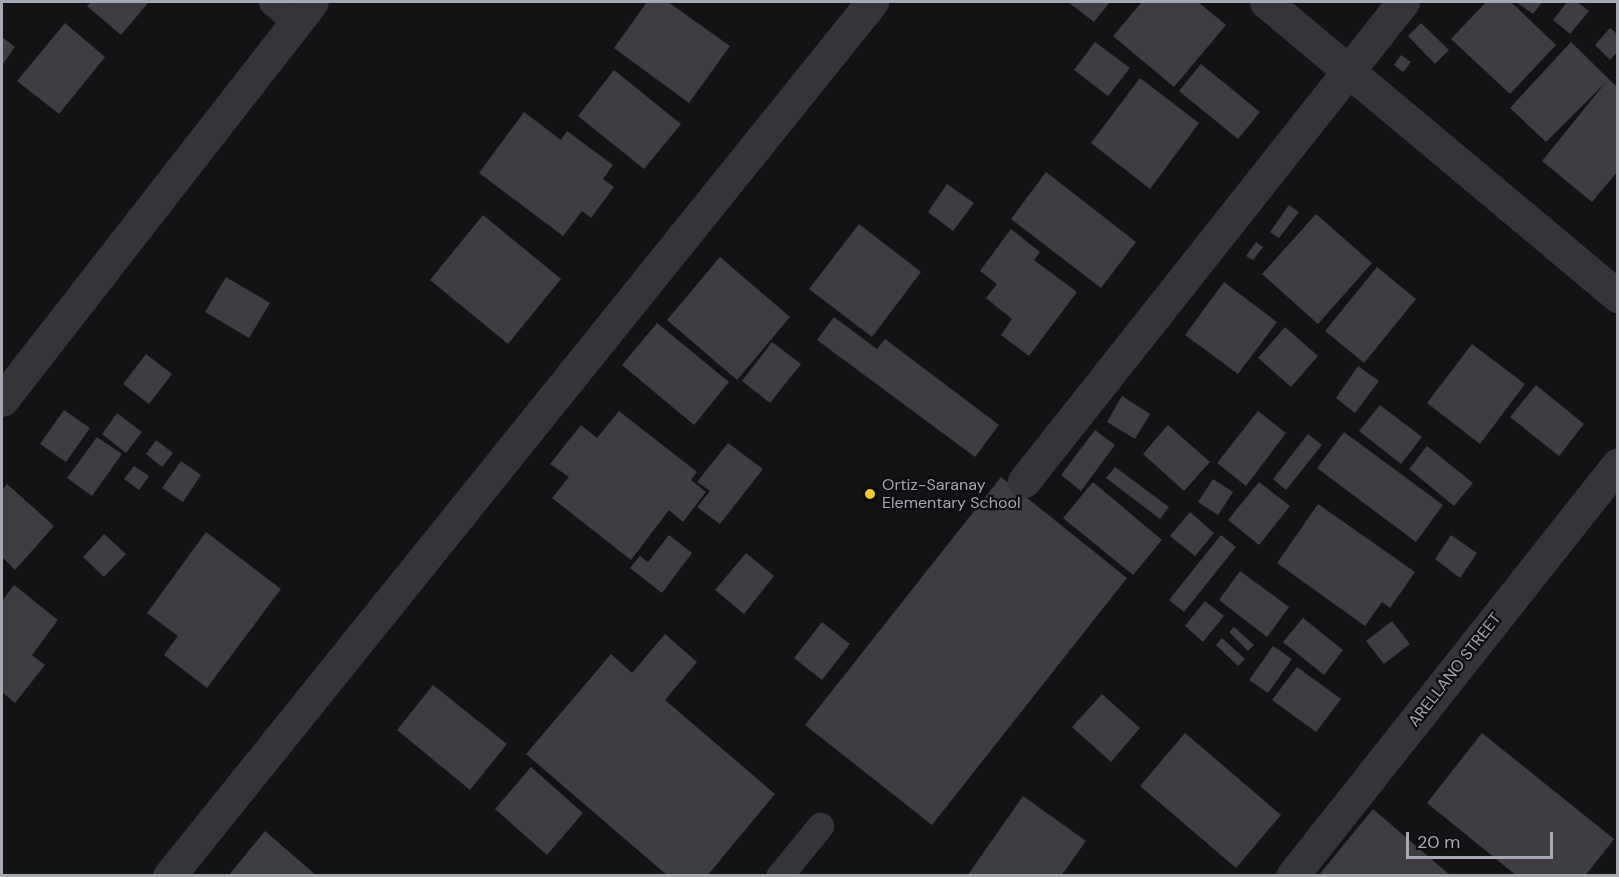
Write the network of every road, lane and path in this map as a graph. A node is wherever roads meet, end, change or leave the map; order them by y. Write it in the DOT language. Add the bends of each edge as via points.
graph roads {
  1 [pos="872,2"];
  2 [pos="1266,2"];
  3 [pos="1403,2"];
  4 [pos="293,8"];
  5 [pos="1347,71"];
  6 [pos="1617,296"];
  7 [pos="2,400"];
  8 [pos="1617,464"];
  9 [pos="1024,481"];
  10 [pos="820,826"];
  11 [pos="169,876"];
  12 [pos="779,876"];
  13 [pos="1292,876"];
  1 -- 11 [label="street"];
  2 -- 5 [label="street"];
  3 -- 5 [label="street"];
  4 -- 7 [label="street"];
  5 -- 6 [label="street"];
  5 -- 9 [label="street"];
  8 -- 13 [label="street, ARELLANO STREET"];
  10 -- 12 [label="lane"];
}
